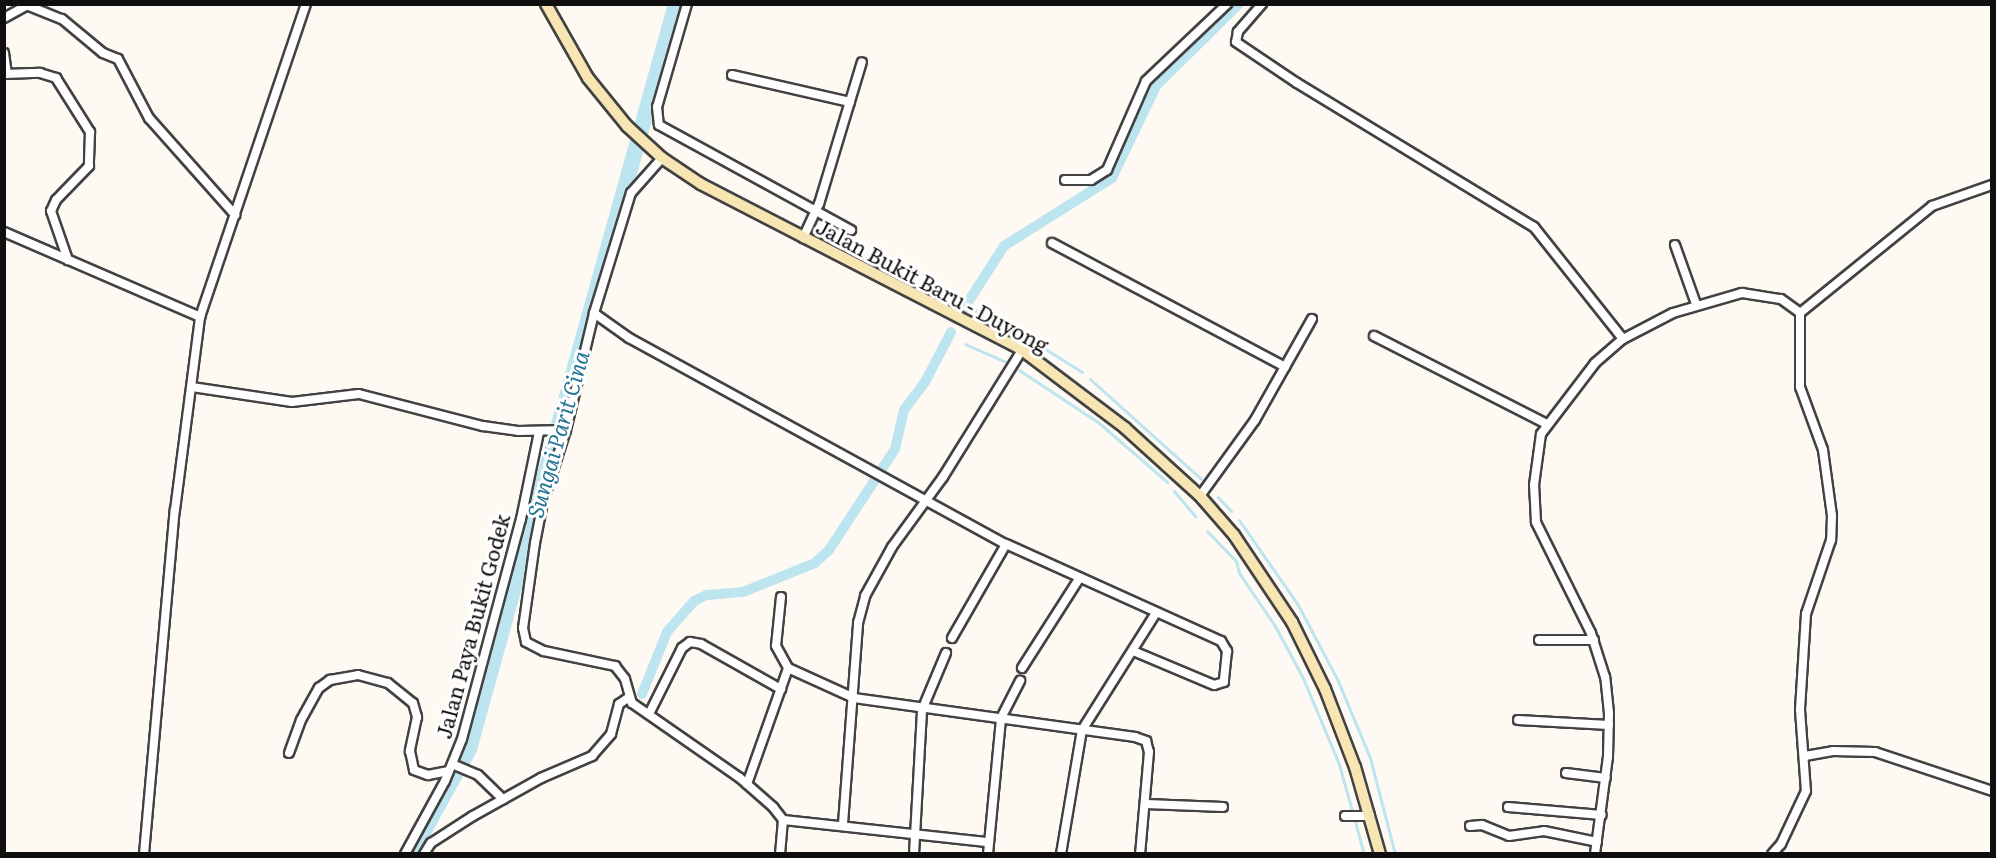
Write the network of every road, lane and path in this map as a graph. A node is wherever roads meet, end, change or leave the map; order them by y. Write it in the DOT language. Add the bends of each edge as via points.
graph roads {
  1 [pos="306,4"];
  2 [pos="546,4"];
  3 [pos="687,4"];
  4 [pos="1227,4"];
  5 [pos="1262,4"];
  6 [pos="29,5"];
  7 [pos="4,18"];
  8 [pos="4,53"];
  9 [pos="862,62"];
  10 [pos="6,74"];
  11 [pos="732,75"];
  12 [pos="850,102"];
  13 [pos="658,154"];
  14 [pos="1065,180"];
  15 [pos="1992,185"];
  16 [pos="815,213"];
  17 [pos="235,215"];
  18 [pos="851,230"];
  19 [pos="4,232"];
  20 [pos="803,238"];
  21 [pos="1052,243"];
  22 [pos="1675,245"];
  23 [pos="68,260"];
  24 [pos="1696,304"];
  25 [pos="594,313"];
  26 [pos="1800,313"];
  27 [pos="200,317"];
  28 [pos="1312,319"];
  29 [pos="1374,336"];
  30 [pos="1623,339"];
  31 [pos="1022,350"];
  32 [pos="1285,368"];
  33 [pos="192,387"];
  34 [pos="1547,424"];
  35 [pos="563,430"];
  36 [pos="542,431"];
  37 [pos="1200,496"];
  38 [pos="924,501"];
  39 [pos="1006,544"];
  40 [pos="1080,579"];
  41 [pos="781,597"];
  42 [pos="1156,613"];
  43 [pos="952,638"];
  44 [pos="1539,640"];
  45 [pos="1594,640"];
  46 [pos="1133,651"];
  47 [pos="946,653"];
  48 [pos="788,668"];
  49 [pos="1022,669"];
  50 [pos="1020,681"];
  51 [pos="781,689"];
  52 [pos="628,698"];
  53 [pos="854,698"];
  54 [pos="922,710"];
  55 [pos="649,714"];
  56 [pos="1001,718"];
  57 [pos="1518,720"];
  58 [pos="1609,725"];
  59 [pos="1082,730"];
  60 [pos="289,753"];
  61 [pos="1805,756"];
  62 [pos="452,767"];
  63 [pos="1566,773"];
  64 [pos="1606,778"];
  65 [pos="747,784"];
  66 [pos="1992,791"];
  67 [pos="501,795"];
  68 [pos="1146,804"];
  69 [pos="1223,807"];
  70 [pos="1508,807"];
  71 [pos="1602,815"];
  72 [pos="1346,816"];
  73 [pos="1370,816"];
  74 [pos="783,820"];
  75 [pos="843,824"];
  76 [pos="1470,826"];
  77 [pos="913,833"];
  78 [pos="987,842"];
  79 [pos="1597,842"];
  80 [pos="144,854"];
  81 [pos="405,854"];
  82 [pos="424,854"];
  83 [pos="780,854"];
  84 [pos="914,854"];
  85 [pos="988,854"];
  86 [pos="1061,854"];
  87 [pos="1140,854"];
  88 [pos="1380,854"];
  89 [pos="1594,854"];
  90 [pos="1772,854"];
  1 -- 17 [label="street"];
  2 -- 13 [label="main road, Jalan Bukit Baru - Duyong" via="588,78 627,126"];
  3 -- 16 [label="street" via="657,107 659,125"];
  4 -- 14 [label="street" via="1146,81 1107,170 1091,180"];
  5 -- 30 [label="street" via="1238,32 1236,42 1534,227"];
  6 -- 7 [label="street"];
  6 -- 17 [label="street" via="63,19 103,52 118,59 149,118"];
  8 -- 10 [label="street"];
  9 -- 12 [label="street"];
  10 -- 23 [label="street" via="40,73 56,78 90,132 89,166 51,211"];
  11 -- 12 [label="street"];
  12 -- 16 [label="street"];
  13 -- 20 [label="main road, Jalan Bukit Baru - Duyong" via="701,184"];
  13 -- 25 [label="street" via="631,193"];
  15 -- 26 [label="street" via="1932,207"];
  16 -- 18 [label="street"];
  16 -- 20 [label="street"];
  17 -- 27 [label="street"];
  19 -- 23 [label="street"];
  20 -- 31 [label="main road, Jalan Bukit Baru - Duyong"];
  21 -- 32 [label="street"];
  22 -- 24 [label="street"];
  23 -- 27 [label="street"];
  24 -- 26 [label="street" via="1728,294 1758,293 1781,299"];
  24 -- 30 [label="street"];
  25 -- 35 [label="street"];
  25 -- 38 [label="street" via="629,338"];
  26 -- 61 [label="street" via="1800,387 1823,450 1832,516 1831,540 1806,614 1800,710"];
  27 -- 33 [label="street"];
  28 -- 32 [label="street"];
  29 -- 34 [label="street"];
  30 -- 34 [label="street" via="1595,363"];
  31 -- 37 [label="main road, Jalan Bukit Baru - Duyong" via="1125,428"];
  31 -- 38 [label="street"];
  32 -- 37 [label="street" via="1255,420"];
  33 -- 36 [label="street" via="292,402 359,394 483,426"];
  33 -- 80 [label="street" via="175,510"];
  34 -- 45 [label="street" via="1537,456 1536,522"];
  35 -- 36 [label="street"];
  35 -- 52 [label="street" via="535,543 523,628 526,642 544,651 608,662 625,679"];
  36 -- 62 [label="street, Jalan Paya Bukit Godek" via="477,691"];
  37 -- 73 [label="main road, Jalan Bukit Baru - Duyong" via="1234,535 1292,622 1325,689"];
  38 -- 39 [label="street"];
  38 -- 53 [label="street" via="892,547 860,610"];
  39 -- 40 [label="street"];
  39 -- 43 [label="street"];
  40 -- 42 [label="street"];
  40 -- 49 [label="street"];
  41 -- 48 [label="street" via="776,646"];
  42 -- 46 [label="street"];
  42 -- 46 [label="street" via="1225,644 1224,682 1214,685"];
  44 -- 45 [label="street"];
  45 -- 58 [label="street" via="1605,677"];
  46 -- 59 [label="street"];
  47 -- 54 [label="street"];
  48 -- 51 [label="street"];
  48 -- 53 [label="street"];
  50 -- 56 [label="street"];
  51 -- 55 [label="street" via="701,644 690,642 682,648"];
  51 -- 65 [label="street"];
  52 -- 55 [label="street"];
  52 -- 67 [label="street" via="619,704 611,734 592,756"];
  53 -- 54 [label="street"];
  53 -- 75 [label="street"];
  54 -- 56 [label="street"];
  54 -- 77 [label="street"];
  55 -- 65 [label="street"];
  56 -- 59 [label="street"];
  56 -- 78 [label="street"];
  57 -- 58 [label="street"];
  58 -- 64 [label="street"];
  59 -- 68 [label="street" via="1146,741"];
  59 -- 86 [label="street"];
  60 -- 62 [label="street" via="319,688 330,680 358,675 388,683 413,704 417,717 410,751 414,770 429,775"];
  61 -- 66 [label="street" via="1833,751 1875,752"];
  61 -- 90 [label="street" via="1806,791 1781,844"];
  62 -- 67 [label="street" via="467,770"];
  62 -- 81 [label="street, Jalan Paya Bukit Godek"];
  63 -- 64 [label="street"];
  64 -- 71 [label="street"];
  65 -- 74 [label="street"];
  67 -- 82 [label="street" via="432,843"];
  68 -- 69 [label="street"];
  68 -- 87 [label="street"];
  70 -- 71 [label="street" via="1556,808"];
  71 -- 79 [label="street"];
  72 -- 73 [label="street"];
  73 -- 88 [label="main road, Jalan Bukit Baru - Duyong"];
  74 -- 75 [label="street"];
  74 -- 83 [label="street"];
  75 -- 77 [label="street"];
  76 -- 79 [label="street" via="1482,825 1509,836 1544,831"];
  77 -- 78 [label="street"];
  77 -- 84 [label="street"];
  78 -- 85 [label="street"];
  79 -- 89 [label="street"];
}
